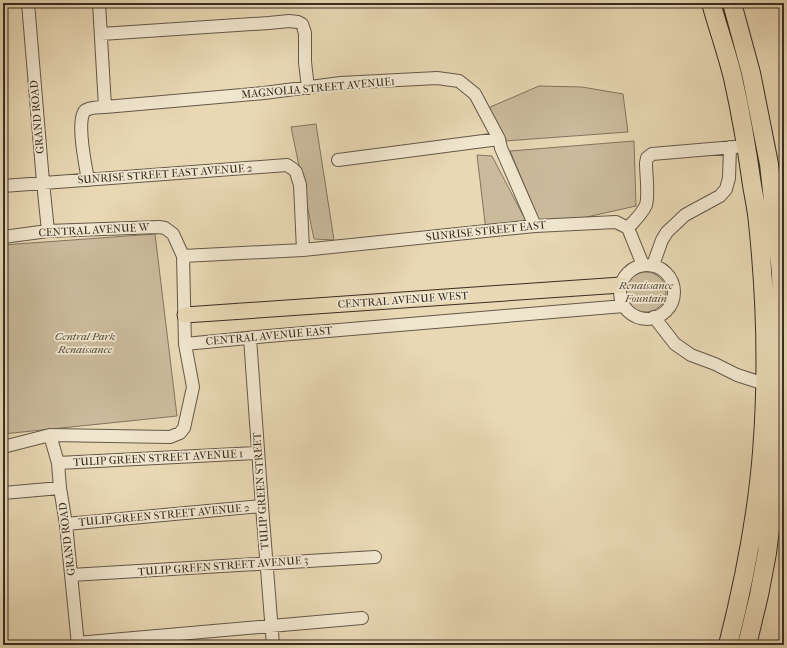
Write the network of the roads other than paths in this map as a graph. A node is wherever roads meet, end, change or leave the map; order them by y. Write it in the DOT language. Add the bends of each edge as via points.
graph roads {
  1 [pos="28,3"];
  2 [pos="99,3"];
  3 [pos="711,3"];
  4 [pos="732,3"];
  5 [pos="101,34"];
  6 [pos="308,88"];
  7 [pos="105,107"];
  8 [pos="499,139"];
  9 [pos="738,146"];
  10 [pos="338,160"];
  11 [pos="88,180"];
  12 [pos="43,182"];
  13 [pos="3,186"];
  14 [pos="535,226"];
  15 [pos="628,228"];
  16 [pos="48,231"];
  17 [pos="3,237"];
  18 [pos="303,250"];
  19 [pos="183,256"];
  20 [pos="648,265"];
  21 [pos="621,285"];
  22 [pos="624,306"];
  23 [pos="184,314"];
  24 [pos="654,317"];
  25 [pos="250,338"];
  26 [pos="185,344"];
  27 [pos="765,384"];
  28 [pos="50,435"];
  29 [pos="3,447"];
  30 [pos="258,453"];
  31 [pos="58,463"];
  32 [pos="60,488"];
  33 [pos="3,493"];
  34 [pos="262,506"];
  35 [pos="66,524"];
  36 [pos="374,557"];
  37 [pos="266,563"];
  38 [pos="71,575"];
  39 [pos="362,618"];
  40 [pos="272,626"];
  41 [pos="78,644"];
  42 [pos="273,645"];
  43 [pos="728,645"];
  44 [pos="747,645"];
  1 -- 12 [label="street, GRAND ROAD"];
  2 -- 5 [label="street"];
  3 -- 9 [label="highway" via="732,77"];
  4 -- 44 [label="highway" via="751,73 769,164 781,272 783,382 779,455 767,553"];
  5 -- 6 [label="street" via="298,22 302,24 305,33"];
  5 -- 7 [label="street"];
  6 -- 7 [label="street, MAGNOLIA STREET AVENUE1"];
  6 -- 8 [label="street, MAGNOLIA STREET AVENUE1" via="342,83 437,78 459,81 475,94"];
  7 -- 11 [label="street, MAGNOLIA STREET AVENUE1" via="86,110 82,114 81,133"];
  8 -- 10 [label="street"];
  8 -- 14 [label="street, MAGNOLIA STREET AVENUE1"];
  9 -- 15 [label="street" via="650,154 646,163 646,204"];
  9 -- 20 [label="street" via="726,189 720,196 685,216 667,232"];
  9 -- 27 [label="highway" via="759,229 765,325"];
  11 -- 12 [label="street, SUNRISE STREET EAST AVENUE 2"];
  11 -- 18 [label="street, SUNRISE STREET EAST AVENUE 2" via="287,165 296,172 300,185"];
  12 -- 13 [label="street, SUNRISE STREET EAST AVENUE 2"];
  12 -- 16 [label="street, GRAND ROAD"];
  14 -- 15 [label="street, SUNRISE STREET EAST" via="616,222"];
  14 -- 18 [label="street, SUNRISE STREET EAST"];
  15 -- 20 [label="street"];
  16 -- 17 [label="street, CENTRAL AVENUE W"];
  16 -- 19 [label="street, CENTRAL AVENUE W" via="165,228 172,234"];
  18 -- 19 [label="street, SUNRISE STREET EAST"];
  19 -- 23 [label="street, CENTRAL AVENUE W"];
  20 -- 21 [label="street" via="633,268"];
  20 -- 24 [label="street" via="663,269 674,287 674,298 670,307 662,315"];
  21 -- 22 [label="street" via="620,296"];
  21 -- 23 [label="main road, CENTRAL AVENUE WEST"];
  22 -- 24 [label="street" via="641,318"];
  22 -- 25 [label="street, CENTRAL AVENUE EAST"];
  23 -- 26 [label="street, CENTRAL AVENUE W"];
  24 -- 27 [label="street" via="675,344 691,355"];
  25 -- 26 [label="street, CENTRAL AVENUE EAST"];
  25 -- 30 [label="street, TULIP GREEN STREET"];
  26 -- 28 [label="street" via="193,387 184,428 180,432 170,437"];
  27 -- 43 [label="highway" via="762,453 756,505 738,607"];
  28 -- 29 [label="street"];
  28 -- 31 [label="street, GRAND ROAD"];
  30 -- 31 [label="street, TULIP GREEN STREET AVENUE 1"];
  30 -- 34 [label="street, TULIP GREEN STREET"];
  31 -- 32 [label="street, GRAND ROAD"];
  32 -- 33 [label="street"];
  32 -- 35 [label="street, GRAND ROAD"];
  34 -- 35 [label="street, TULIP GREEN STREET AVENUE 2"];
  34 -- 37 [label="street, TULIP GREEN STREET"];
  35 -- 38 [label="street, GRAND ROAD"];
  36 -- 37 [label="street, TULIP GREEN STREET AVENUE 3"];
  37 -- 38 [label="street, TULIP GREEN STREET AVENUE 3"];
  37 -- 40 [label="street, TULIP GREEN STREET"];
  38 -- 41 [label="street, GRAND ROAD"];
  39 -- 40 [label="street"];
  40 -- 41 [label="street"];
  40 -- 42 [label="street, TULIP GREEN STREET"];
}
